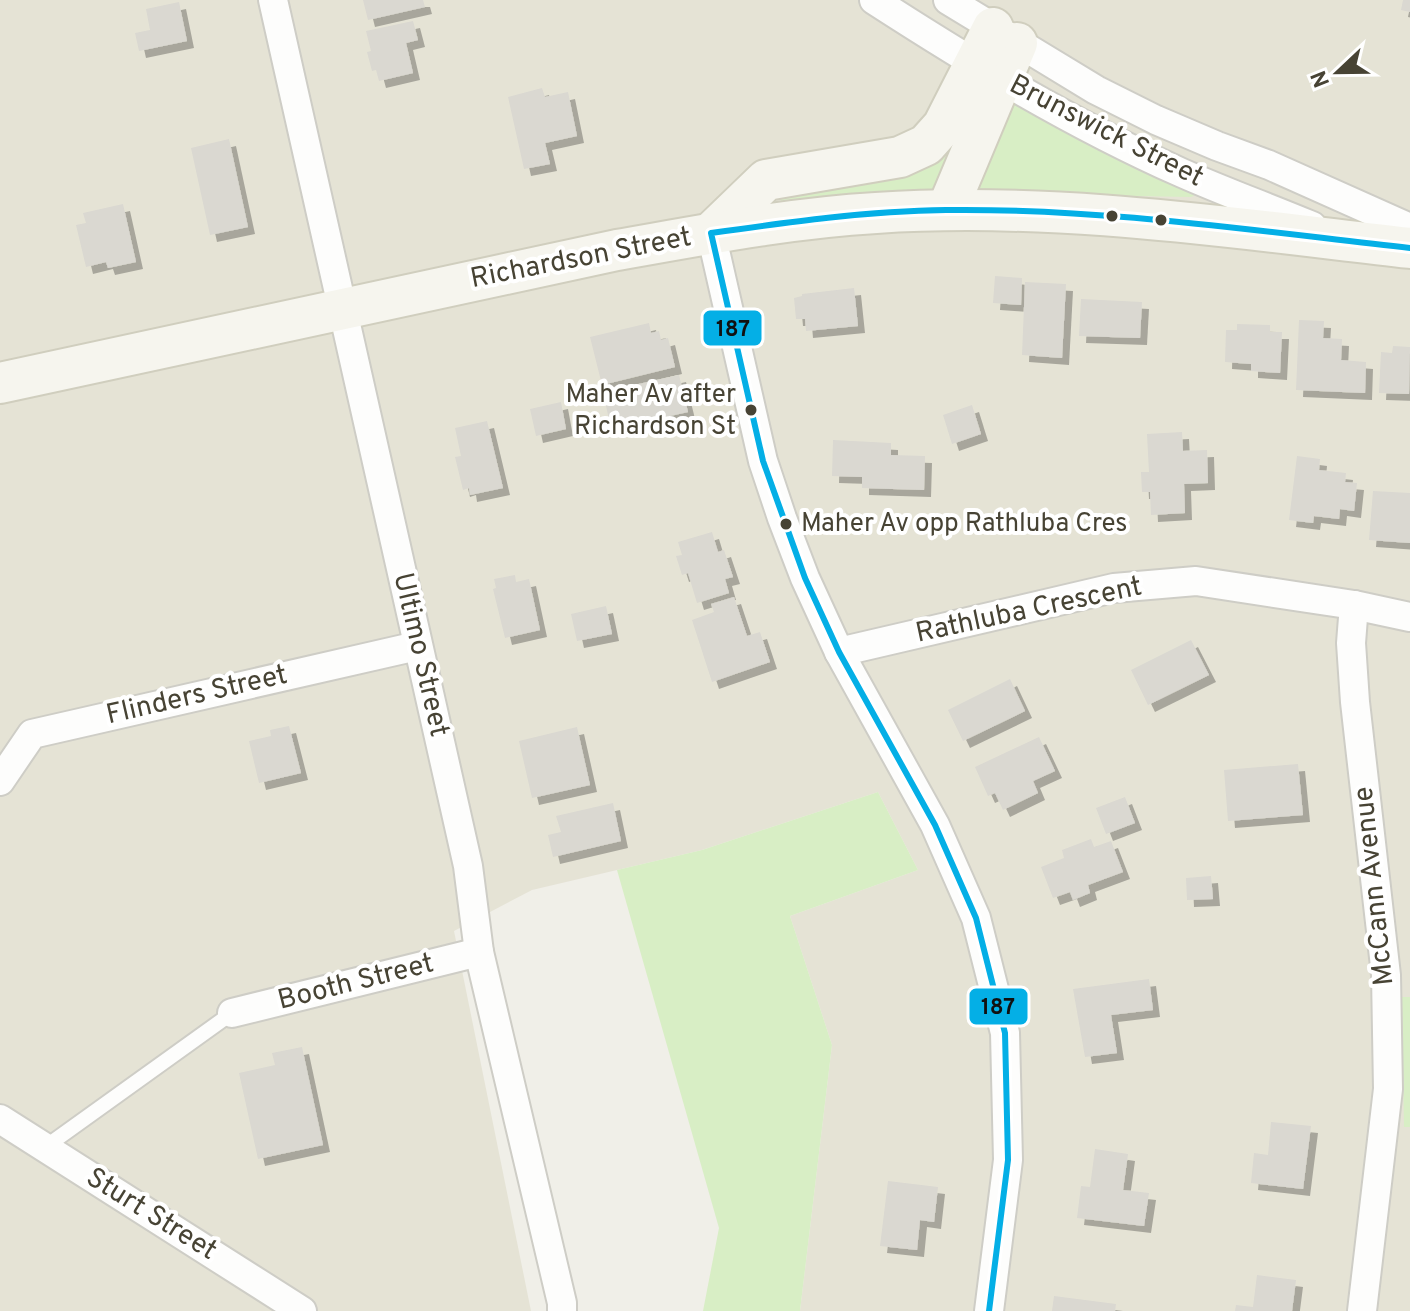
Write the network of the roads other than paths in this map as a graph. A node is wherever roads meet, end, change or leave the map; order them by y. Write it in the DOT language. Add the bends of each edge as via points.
graph roads {
  1 [pos="273,0"];
  2 [pos="874,0"];
  3 [pos="948,0"];
  4 [pos="1005,36"];
  5 [pos="988,72"];
  6 [pos="947,210"];
  7 [pos="1410,228"];
  8 [pos="711,233"];
  9 [pos="1350,241"];
  10 [pos="1410,248"];
  11 [pos="343,309"];
  12 [pos="0,383"];
  13 [pos="1354,605"];
  14 [pos="1410,617"];
  15 [pos="417,646"];
  16 [pos="839,652"];
  17 [pos="0,781"];
  18 [pos="479,952"];
  19 [pos="232,1013"];
  20 [pos="0,1119"];
  21 [pos="44,1148"];
  22 [pos="302,1311"];
  23 [pos="562,1311"];
  24 [pos="989,1311"];
  25 [pos="1362,1311"];
  1 -- 11 [label="street, Ultimo Street"];
  2 -- 5 [label="street, Brunswick Street"];
  3 -- 4 [label="street, Brunswick Street"];
  4 -- 5 [label="main road"];
  4 -- 7 [label="street, Brunswick Street" via="1156,120"];
  5 -- 6 [label="main road"];
  5 -- 8 [label="main road" via="926,145 900,157 766,180"];
  5 -- 9 [label="street, Brunswick Street" via="1182,173"];
  6 -- 8 [label="main road, Richardson Street"];
  6 -- 9 [label="main road, Richardson Street" via="1110,217"];
  8 -- 11 [label="main road, Richardson Street"];
  8 -- 16 [label="street" via="763,461 805,578"];
  9 -- 10 [label="main road, Richardson Street"];
  11 -- 12 [label="main road, Richardson Street"];
  11 -- 15 [label="street, Ultimo Street"];
  13 -- 14 [label="street, Rathluba Crescent"];
  13 -- 16 [label="street, Rathluba Crescent" via="1196,581 1114,588"];
  13 -- 25 [label="street, McCann Avenue" via="1355,702 1386,975 1388,1089"];
  15 -- 17 [label="street, Flinders Street" via="32,734"];
  15 -- 18 [label="street, Ultimo Street" via="468,866"];
  16 -- 24 [label="street" via="935,825 976,918 1005,1033 1008,1160"];
  18 -- 19 [label="street, Booth Street"];
  18 -- 23 [label="street, Ultimo Street"];
  19 -- 21 [label="lane"];
  20 -- 21 [label="street, Sturt Street"];
  21 -- 22 [label="street, Sturt Street"];
}
